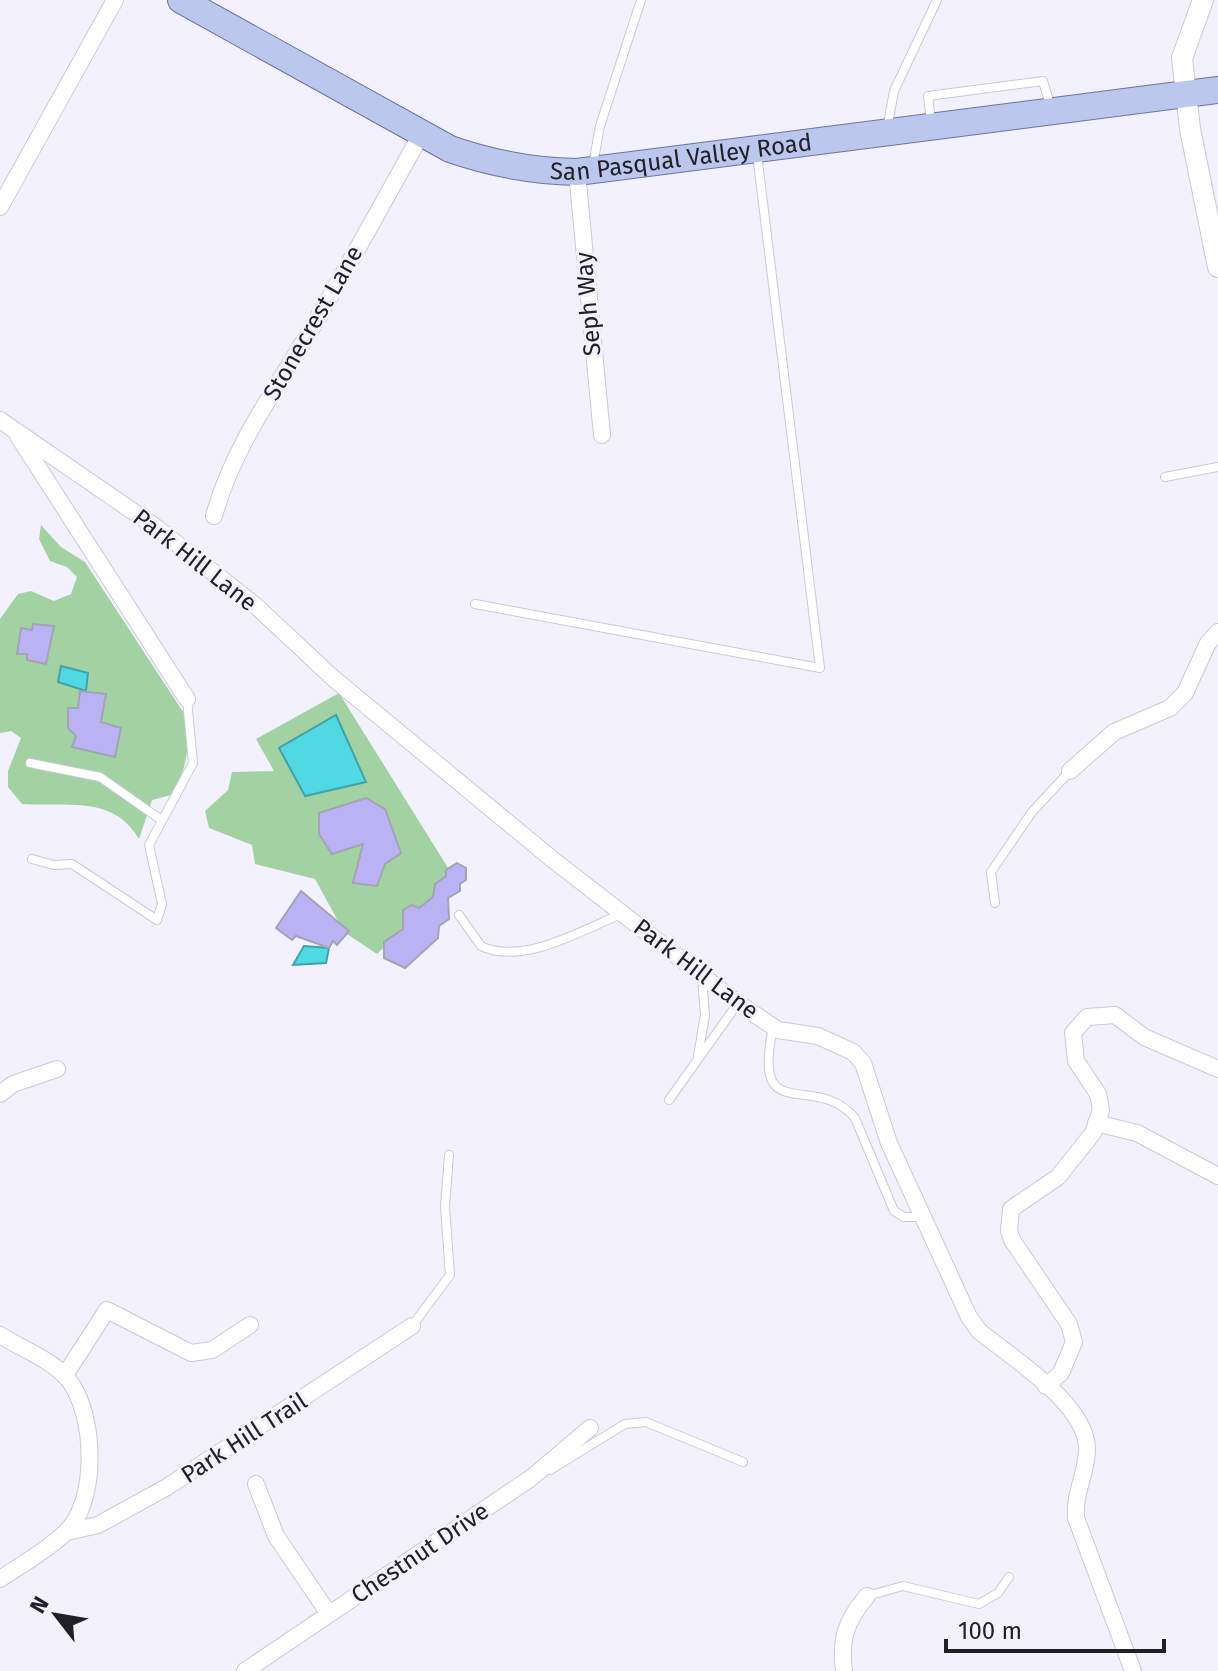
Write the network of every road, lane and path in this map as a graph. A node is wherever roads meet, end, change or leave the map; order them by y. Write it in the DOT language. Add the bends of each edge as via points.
graph roads {
  1 [pos="115,0"];
  2 [pos="181,0"];
  3 [pos="641,0"];
  4 [pos="937,0"];
  5 [pos="1203,0"];
  6 [pos="1218,90"];
  7 [pos="1186,94"];
  8 [pos="422,133"];
  9 [pos="886,134"];
  10 [pos="757,149"];
  11 [pos="585,171"];
  12 [pos="0,207"];
  13 [pos="1218,267"];
  14 [pos="7,424"];
  15 [pos="602,435"];
  16 [pos="1218,467"];
  17 [pos="1165,477"];
  18 [pos="214,516"];
  19 [pos="475,604"];
  20 [pos="1218,632"];
  21 [pos="187,699"];
  22 [pos="30,763"];
  23 [pos="1070,771"];
  24 [pos="160,819"];
  25 [pos="32,859"];
  26 [pos="995,903"];
  27 [pos="622,913"];
  28 [pos="459,915"];
  29 [pos="701,975"];
  30 [pos="738,1003"];
  31 [pos="773,1026"];
  32 [pos="697,1061"];
  33 [pos="57,1069"];
  34 [pos="1218,1069"];
  35 [pos="0,1094"];
  36 [pos="669,1100"];
  37 [pos="1096,1123"];
  38 [pos="449,1155"];
  39 [pos="1218,1176"];
  40 [pos="923,1216"];
  41 [pos="250,1325"];
  42 [pos="412,1326"];
  43 [pos="0,1335"];
  44 [pos="65,1375"];
  45 [pos="1046,1386"];
  46 [pos="590,1428"];
  47 [pos="743,1462"];
  48 [pos="531,1478"];
  49 [pos="256,1484"];
  50 [pos="67,1532"];
  51 [pos="1009,1577"];
  52 [pos="0,1579"];
  53 [pos="867,1596"];
  54 [pos="329,1614"];
  55 [pos="245,1671"];
  56 [pos="844,1671"];
  57 [pos="1133,1671"];
  1 -- 12 [label="street"];
  2 -- 8 [label="main road, San Pasqual Valley Road"];
  3 -- 11 [label="lane"];
  4 -- 9 [label="lane" via="894,91"];
  5 -- 7 [label="street" via="1182,58"];
  6 -- 7 [label="main road, San Pasqual Valley Road"];
  7 -- 9 [label="main road, San Pasqual Valley Road"];
  7 -- 13 [label="street"];
  8 -- 11 [label="main road, San Pasqual Valley Road" via="490,163"];
  8 -- 18 [label="street, Stonecrest Lane" via="238,450"];
  9 -- 10 [label="main road, San Pasqual Valley Road"];
  10 -- 11 [label="main road, San Pasqual Valley Road"];
  10 -- 19 [label="lane" via="820,668"];
  11 -- 15 [label="street, Seph Way"];
  14 -- 21 [label="street"];
  14 -- 27 [label="street, Park Hill Lane" via="157,528 256,606 333,678"];
  16 -- 17 [label="lane"];
  20 -- 23 [label="street" via="1185,693 1170,708 1114,732"];
  21 -- 24 [label="lane" via="193,763 178,797"];
  22 -- 24 [label="lane" via="100,777"];
  23 -- 26 [label="lane" via="1032,812 991,872"];
  24 -- 25 [label="lane" via="149,845 162,904 157,920 72,864"];
  27 -- 28 [label="lane" via="542,945 508,951 481,946"];
  27 -- 29 [label="street, Park Hill Lane"];
  29 -- 30 [label="street, Park Hill Lane"];
  29 -- 32 [label="lane" via="705,1015"];
  30 -- 31 [label="street, Park Hill Lane"];
  30 -- 32 [label="lane"];
  31 -- 40 [label="street, Park Hill Lane" via="818,1036 853,1052 863,1063 889,1143"];
  31 -- 40 [label="lane" via="767,1067 777,1087 789,1095 829,1097 846,1107 894,1211 904,1217"];
  32 -- 36 [label="lane"];
  33 -- 35 [label="street"];
  34 -- 37 [label="street" via="1144,1037 1115,1015 1087,1017 1073,1033 1076,1061 1098,1094 1101,1110"];
  37 -- 39 [label="street" via="1137,1133"];
  37 -- 45 [label="street" via="1058,1177 1011,1209 1012,1240 1069,1324 1074,1342 1061,1373"];
  38 -- 42 [label="lane" via="445,1207 450,1275"];
  40 -- 45 [label="street, Park Hill Lane" via="979,1331"];
  41 -- 44 [label="street" via="212,1350 191,1353 107,1310"];
  42 -- 50 [label="street, Park Hill Trail" via="167,1487 98,1525"];
  43 -- 44 [label="street"];
  44 -- 50 [label="street" via="78,1391 88,1426 89,1468 85,1501"];
  45 -- 57 [label="street, Park Hill Lane" via="1059,1395 1086,1433 1087,1454 1074,1499 1076,1518"];
  46 -- 48 [label="street, Chestnut Drive"];
  47 -- 48 [label="lane" via="646,1422 625,1424"];
  48 -- 54 [label="street, Chestnut Drive"];
  49 -- 54 [label="street" via="276,1536"];
  50 -- 52 [label="street"];
  51 -- 53 [label="lane" via="998,1593 979,1604 903,1586"];
  53 -- 56 [label="street" via="847,1620"];
  54 -- 55 [label="street, Chestnut Drive"];
}
